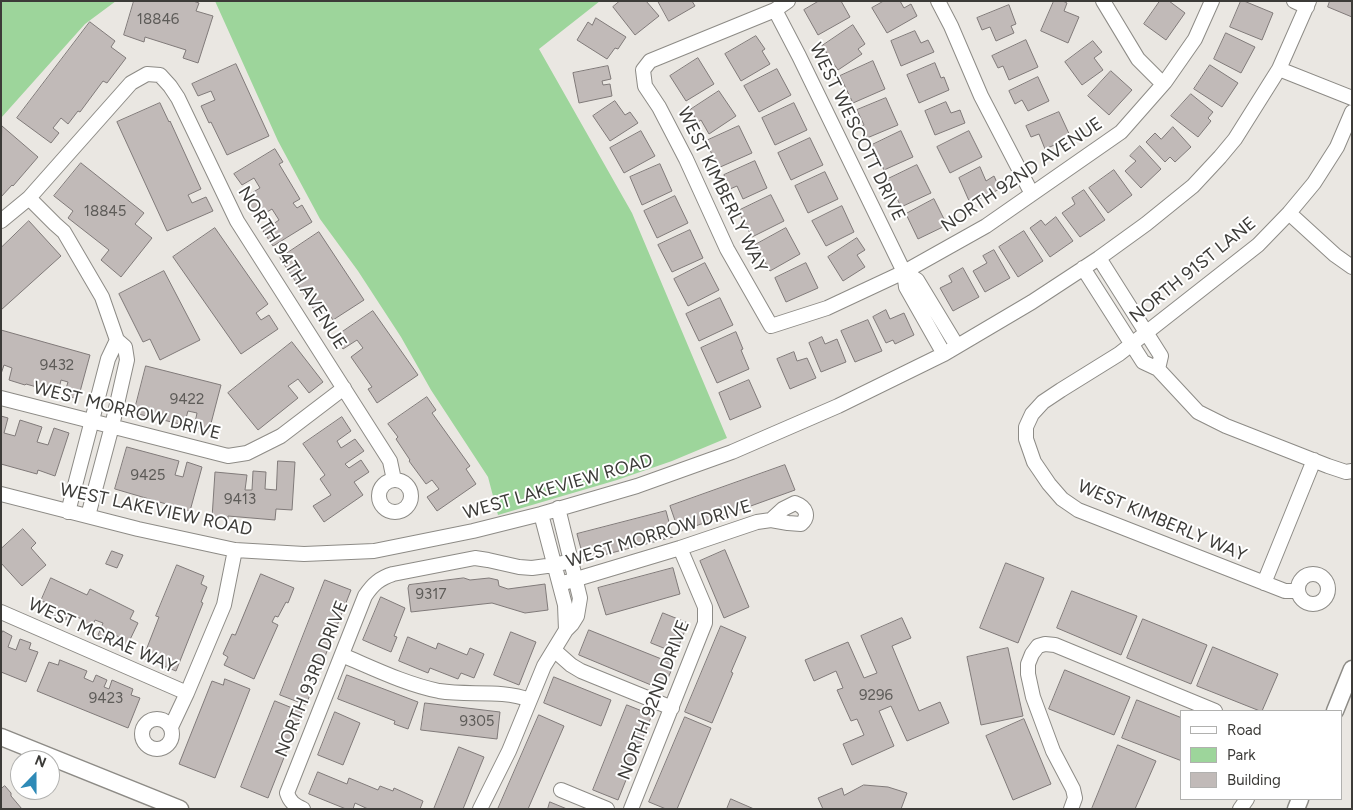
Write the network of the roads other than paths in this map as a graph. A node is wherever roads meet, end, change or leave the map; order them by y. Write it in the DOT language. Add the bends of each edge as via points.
graph roads {
  1 [pos="788,1"];
  2 [pos="938,1"];
  3 [pos="1103,1"];
  4 [pos="1212,1"];
  5 [pos="1303,3"];
  6 [pos="775,10"];
  7 [pos="1280,69"];
  8 [pos="1163,84"];
  9 [pos="1352,98"];
  10 [pos="1352,112"];
  11 [pos="1032,194"];
  12 [pos="29,198"];
  13 [pos="1289,213"];
  14 [pos="1,222"];
  15 [pos="1099,258"];
  16 [pos="1352,267"];
  17 [pos="1083,268"];
  18 [pos="904,272"];
  19 [pos="771,326"];
  20 [pos="1146,332"];
  21 [pos="117,340"];
  22 [pos="1131,344"];
  23 [pos="958,346"];
  24 [pos="944,354"];
  25 [pos="1158,369"];
  26 [pos="344,388"];
  27 [pos="1,398"];
  28 [pos="92,422"];
  29 [pos="112,426"];
  30 [pos="1026,427"];
  31 [pos="1314,460"];
  32 [pos="1352,471"];
  33 [pos="394,480"];
  34 [pos="1,494"];
  35 [pos="558,508"];
  36 [pos="68,512"];
  37 [pos="541,514"];
  38 [pos="88,516"];
  39 [pos="771,520"];
  40 [pos="680,548"];
  41 [pos="235,550"];
  42 [pos="571,561"];
  43 [pos="554,565"];
  44 [pos="382,578"];
  45 [pos="575,580"];
  46 [pos="1264,583"];
  47 [pos="560,584"];
  48 [pos="1298,591"];
  49 [pos="1,612"];
  50 [pos="566,630"];
  51 [pos="554,650"];
  52 [pos="342,655"];
  53 [pos="1352,669"];
  54 [pos="187,693"];
  55 [pos="530,700"];
  56 [pos="672,708"];
  57 [pos="1213,710"];
  58 [pos="1335,710"];
  59 [pos="171,727"];
  60 [pos="1,737"];
  61 [pos="561,790"];
  62 [pos="180,809"];
  63 [pos="303,809"];
  64 [pos="480,809"];
  65 [pos="607,809"];
  66 [pos="631,809"];
  67 [pos="1071,809"];
  1 -- 6 [label="street"];
  2 -- 11 [label="street" via="981,96"];
  3 -- 8 [label="street" via="1138,59"];
  4 -- 8 [label="street, NORTH 92ND AVENUE" via="1195,39"];
  5 -- 7 [label="street, WEST LAKEVIEW ROAD"];
  6 -- 18 [label="street, WEST WESCOTT DRIVE"];
  6 -- 19 [label="street, WEST KIMBERLY WAY" via="650,61 643,70 645,86 686,160 727,249"];
  7 -- 9 [label="street"];
  7 -- 15 [label="street, WEST LAKEVIEW ROAD" via="1220,158 1193,186"];
  8 -- 11 [label="street, NORTH 92ND AVENUE" via="1121,132"];
  10 -- 13 [label="street, NORTH 91ST LANE" via="1314,183"];
  11 -- 18 [label="street, NORTH 92ND AVENUE" via="986,226"];
  12 -- 14 [label="street"];
  12 -- 21 [label="street" via="64,232 102,297"];
  12 -- 26 [label="street, NORTH 94TH AVENUE" via="131,84 147,74 160,75 178,98 237,222"];
  13 -- 16 [label="street"];
  13 -- 20 [label="street, NORTH 91ST LANE" via="1258,245"];
  15 -- 17 [label="street, WEST LAKEVIEW ROAD"];
  15 -- 20 [label="street"];
  17 -- 22 [label="street"];
  17 -- 23 [label="street, WEST LAKEVIEW ROAD"];
  18 -- 19 [label="street, NORTH 92ND AVENUE" via="827,308"];
  18 -- 23 [label="street, WEST WESCOTT DRIVE" via="917,280"];
  18 -- 24 [label="street, WEST WESCOTT DRIVE" via="906,287"];
  20 -- 22 [label="street, NORTH 91ST LANE"];
  20 -- 25 [label="street" via="1161,356"];
  21 -- 28 [label="street" via="108,359"];
  21 -- 29 [label="street" via="124,347 127,360"];
  22 -- 25 [label="street" via="1143,362"];
  22 -- 30 [label="street, NORTH 91ST LANE" via="1043,402"];
  23 -- 24 [label="street, WEST LAKEVIEW ROAD"];
  24 -- 35 [label="street, WEST LAKEVIEW ROAD" via="838,406 732,452 637,486"];
  25 -- 31 [label="street" via="1198,412"];
  26 -- 29 [label="street, WEST MORROW DRIVE" via="281,436 247,453 228,456"];
  26 -- 33 [label="street, NORTH 94TH AVENUE" via="390,461"];
  27 -- 28 [label="street, WEST MORROW DRIVE"];
  28 -- 29 [label="street, WEST MORROW DRIVE"];
  28 -- 36 [label="street"];
  29 -- 38 [label="street"];
  30 -- 46 [label="street, WEST KIMBERLY WAY" via="1026,439 1034,462 1062,499 1078,510"];
  31 -- 32 [label="street" via="1346,472"];
  31 -- 46 [label="street"];
  34 -- 36 [label="street, WEST LAKEVIEW ROAD"];
  35 -- 37 [label="street, WEST LAKEVIEW ROAD"];
  35 -- 42 [label="street"];
  36 -- 38 [label="street, WEST LAKEVIEW ROAD"];
  37 -- 41 [label="street, WEST LAKEVIEW ROAD" via="374,551 304,554"];
  37 -- 43 [label="street"];
  38 -- 41 [label="street, WEST LAKEVIEW ROAD"];
  39 -- 40 [label="street, WEST MORROW DRIVE"];
  40 -- 45 [label="street, WEST MORROW DRIVE"];
  40 -- 56 [label="street, NORTH 92ND DRIVE" via="705,607 705,623"];
  41 -- 54 [label="street" via="224,605"];
  42 -- 43 [label="street, WEST MORROW DRIVE"];
  42 -- 45 [label="street"];
  43 -- 44 [label="street, WEST MORROW DRIVE" via="520,567 475,558"];
  43 -- 47 [label="street"];
  44 -- 52 [label="street, NORTH 93RD DRIVE" via="365,596"];
  45 -- 47 [label="street, WEST MORROW DRIVE"];
  45 -- 50 [label="street" via="579,607 577,616"];
  46 -- 48 [label="street, WEST KIMBERLY WAY" via="1285,591"];
  47 -- 50 [label="street"];
  49 -- 54 [label="street, WEST MCRAE WAY"];
  50 -- 51 [label="street"];
  51 -- 55 [label="street"];
  51 -- 56 [label="street" via="581,671"];
  52 -- 55 [label="street" via="426,688 501,693"];
  52 -- 63 [label="street, NORTH 93RD DRIVE" via="287,793 289,800"];
  53 -- 58 [label="main road"];
  54 -- 59 [label="street"];
  55 -- 64 [label="street"];
  56 -- 66 [label="street, NORTH 92ND DRIVE"];
  57 -- 67 [label="street" via="1055,645 1038,646 1028,664 1028,674 1053,751 1073,789"];
  60 -- 62 [label="main road"];
  61 -- 65 [label="street"];
}
